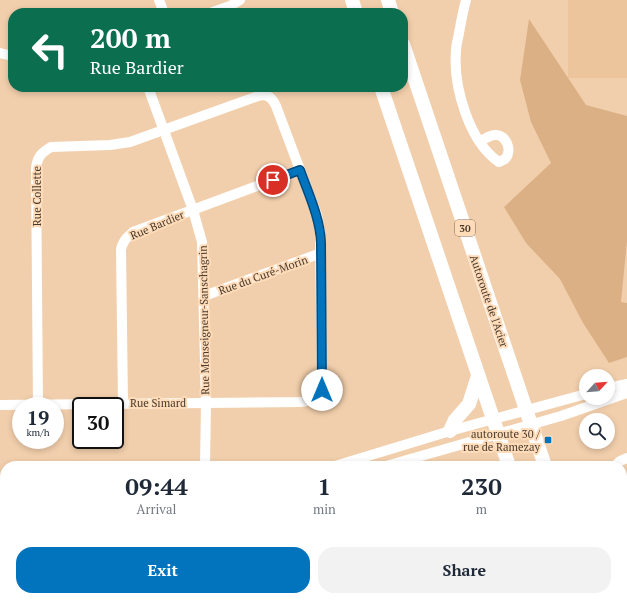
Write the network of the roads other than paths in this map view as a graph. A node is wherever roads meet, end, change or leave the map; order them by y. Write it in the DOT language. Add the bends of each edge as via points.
graph roads {
  1 [pos="240,0"];
  2 [pos="466,0"];
  3 [pos="224,8"];
  4 [pos="408,59"];
  5 [pos="150,92"];
  6 [pos="383,92"];
  7 [pos="164,130"];
  8 [pos="480,141"];
  9 [pos="300,170"];
  10 [pos="193,210"];
  11 [pos="321,253"];
  12 [pos="204,296"];
  13 [pos="478,376"];
  14 [pos="627,384"];
  15 [pos="615,387"];
  16 [pos="627,393"];
  17 [pos="579,396"];
  18 [pos="38,397"];
  19 [pos="123,397"];
  20 [pos="124,403"];
  21 [pos="206,403"];
  22 [pos="0,405"];
  23 [pos="12,405"];
  24 [pos="526,411"];
  25 [pos="493,420"];
  26 [pos="531,425"];
  27 [pos="450,431"];
  28 [pos="498,434"];
  29 [pos="204,461"];
  30 [pos="351,461"];
  31 [pos="404,461"];
  32 [pos="507,461"];
  33 [pos="543,461"];
  1 -- 3 [label="street"];
  2 -- 8 [label="street" via="456,51 458,83 469,123"];
  4 -- 24 [label="highway, Autoroute de l'Acier / 30"];
  5 -- 7 [label="street, Rue Monseigneur-Sanschagrin"];
  6 -- 13 [label="highway"];
  7 -- 9 [label="street, Rue Collette" via="267,95 276,106"];
  7 -- 10 [label="street, Rue Monseigneur-Sanschagrin"];
  7 -- 18 [label="street, Rue Collette" via="130,142 51,147 42,152 37,159"];
  9 -- 10 [label="street, Rue Bardier"];
  9 -- 11 [label="street" via="317,216"];
  10 -- 12 [label="street, Rue Monseigneur-Sanschagrin" via="202,242"];
  10 -- 19 [label="street, Rue Bardier" via="133,232 122,243"];
  11 -- 12 [label="street, Rue du Curé-Morin"];
  11 -- 21 [label="street, Rue Simard" via="322,390 315,400"];
  12 -- 21 [label="street, Rue Monseigneur-Sanschagrin"];
  13 -- 25 [label="highway"];
  13 -- 27 [label="highway" via="469,404 455,420"];
  14 -- 15 [label="street"];
  16 -- 26 [label="street"];
  17 -- 24 [label="street"];
  20 -- 21 [label="street, Rue Simard"];
  21 -- 29 [label="street, Rue Monseigneur-Sanschagrin"];
  22 -- 23 [label="street, Rue Simard"];
  24 -- 25 [label="street"];
  24 -- 26 [label="highway, Autoroute de l'Acier / 30"];
  25 -- 27 [label="street"];
  25 -- 28 [label="highway"];
  26 -- 28 [label="street"];
  26 -- 33 [label="highway, Autoroute de l'Acier / 30"];
  27 -- 30 [label="street"];
  28 -- 31 [label="street"];
  28 -- 32 [label="highway"];
}
